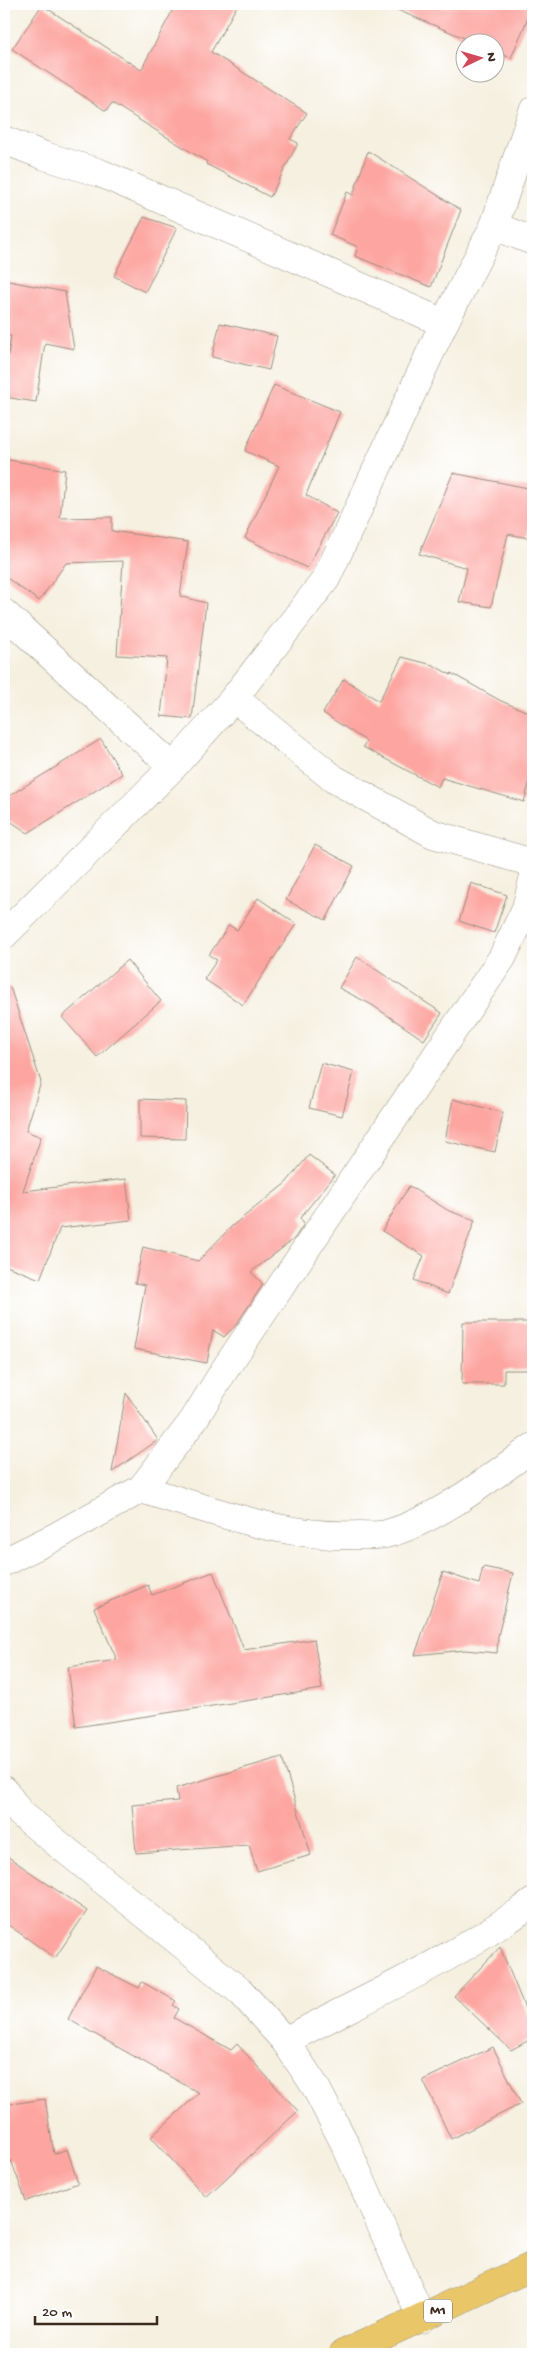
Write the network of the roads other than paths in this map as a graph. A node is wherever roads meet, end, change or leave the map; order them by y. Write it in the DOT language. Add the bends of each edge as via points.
graph roads {
  1 [pos="533,111"];
  2 [pos="4,140"];
  3 [pos="494,226"];
  4 [pos="533,241"];
  5 [pos="444,323"];
  6 [pos="4,613"];
  7 [pos="234,698"];
  8 [pos="174,767"];
  9 [pos="533,863"];
  10 [pos="533,880"];
  11 [pos="4,935"];
  12 [pos="533,1447"];
  13 [pos="141,1489"];
  14 [pos="4,1562"];
  15 [pos="4,1790"];
  16 [pos="533,1902"];
  17 [pos="285,2041"];
  18 [pos="533,2266"];
  19 [pos="422,2319"];
  20 [pos="343,2354"];
  1 -- 3 [label="street"];
  2 -- 5 [label="street" via="100,173"];
  3 -- 4 [label="street"];
  3 -- 5 [label="street"];
  5 -- 7 [label="street" via="326,580"];
  6 -- 8 [label="street"];
  7 -- 8 [label="street"];
  7 -- 9 [label="street" via="334,779 433,834"];
  8 -- 11 [label="street"];
  10 -- 13 [label="street" via="526,908 502,958 193,1421"];
  12 -- 13 [label="street" via="471,1492 386,1534 334,1536 290,1531"];
  13 -- 14 [label="street"];
  15 -- 17 [label="street" via="20,1813 241,1992"];
  16 -- 17 [label="street" via="511,1919 454,1952"];
  17 -- 19 [label="street" via="315,2086 346,2146"];
  18 -- 19 [label="highway, M1"];
  19 -- 20 [label="highway, M1"];
}
